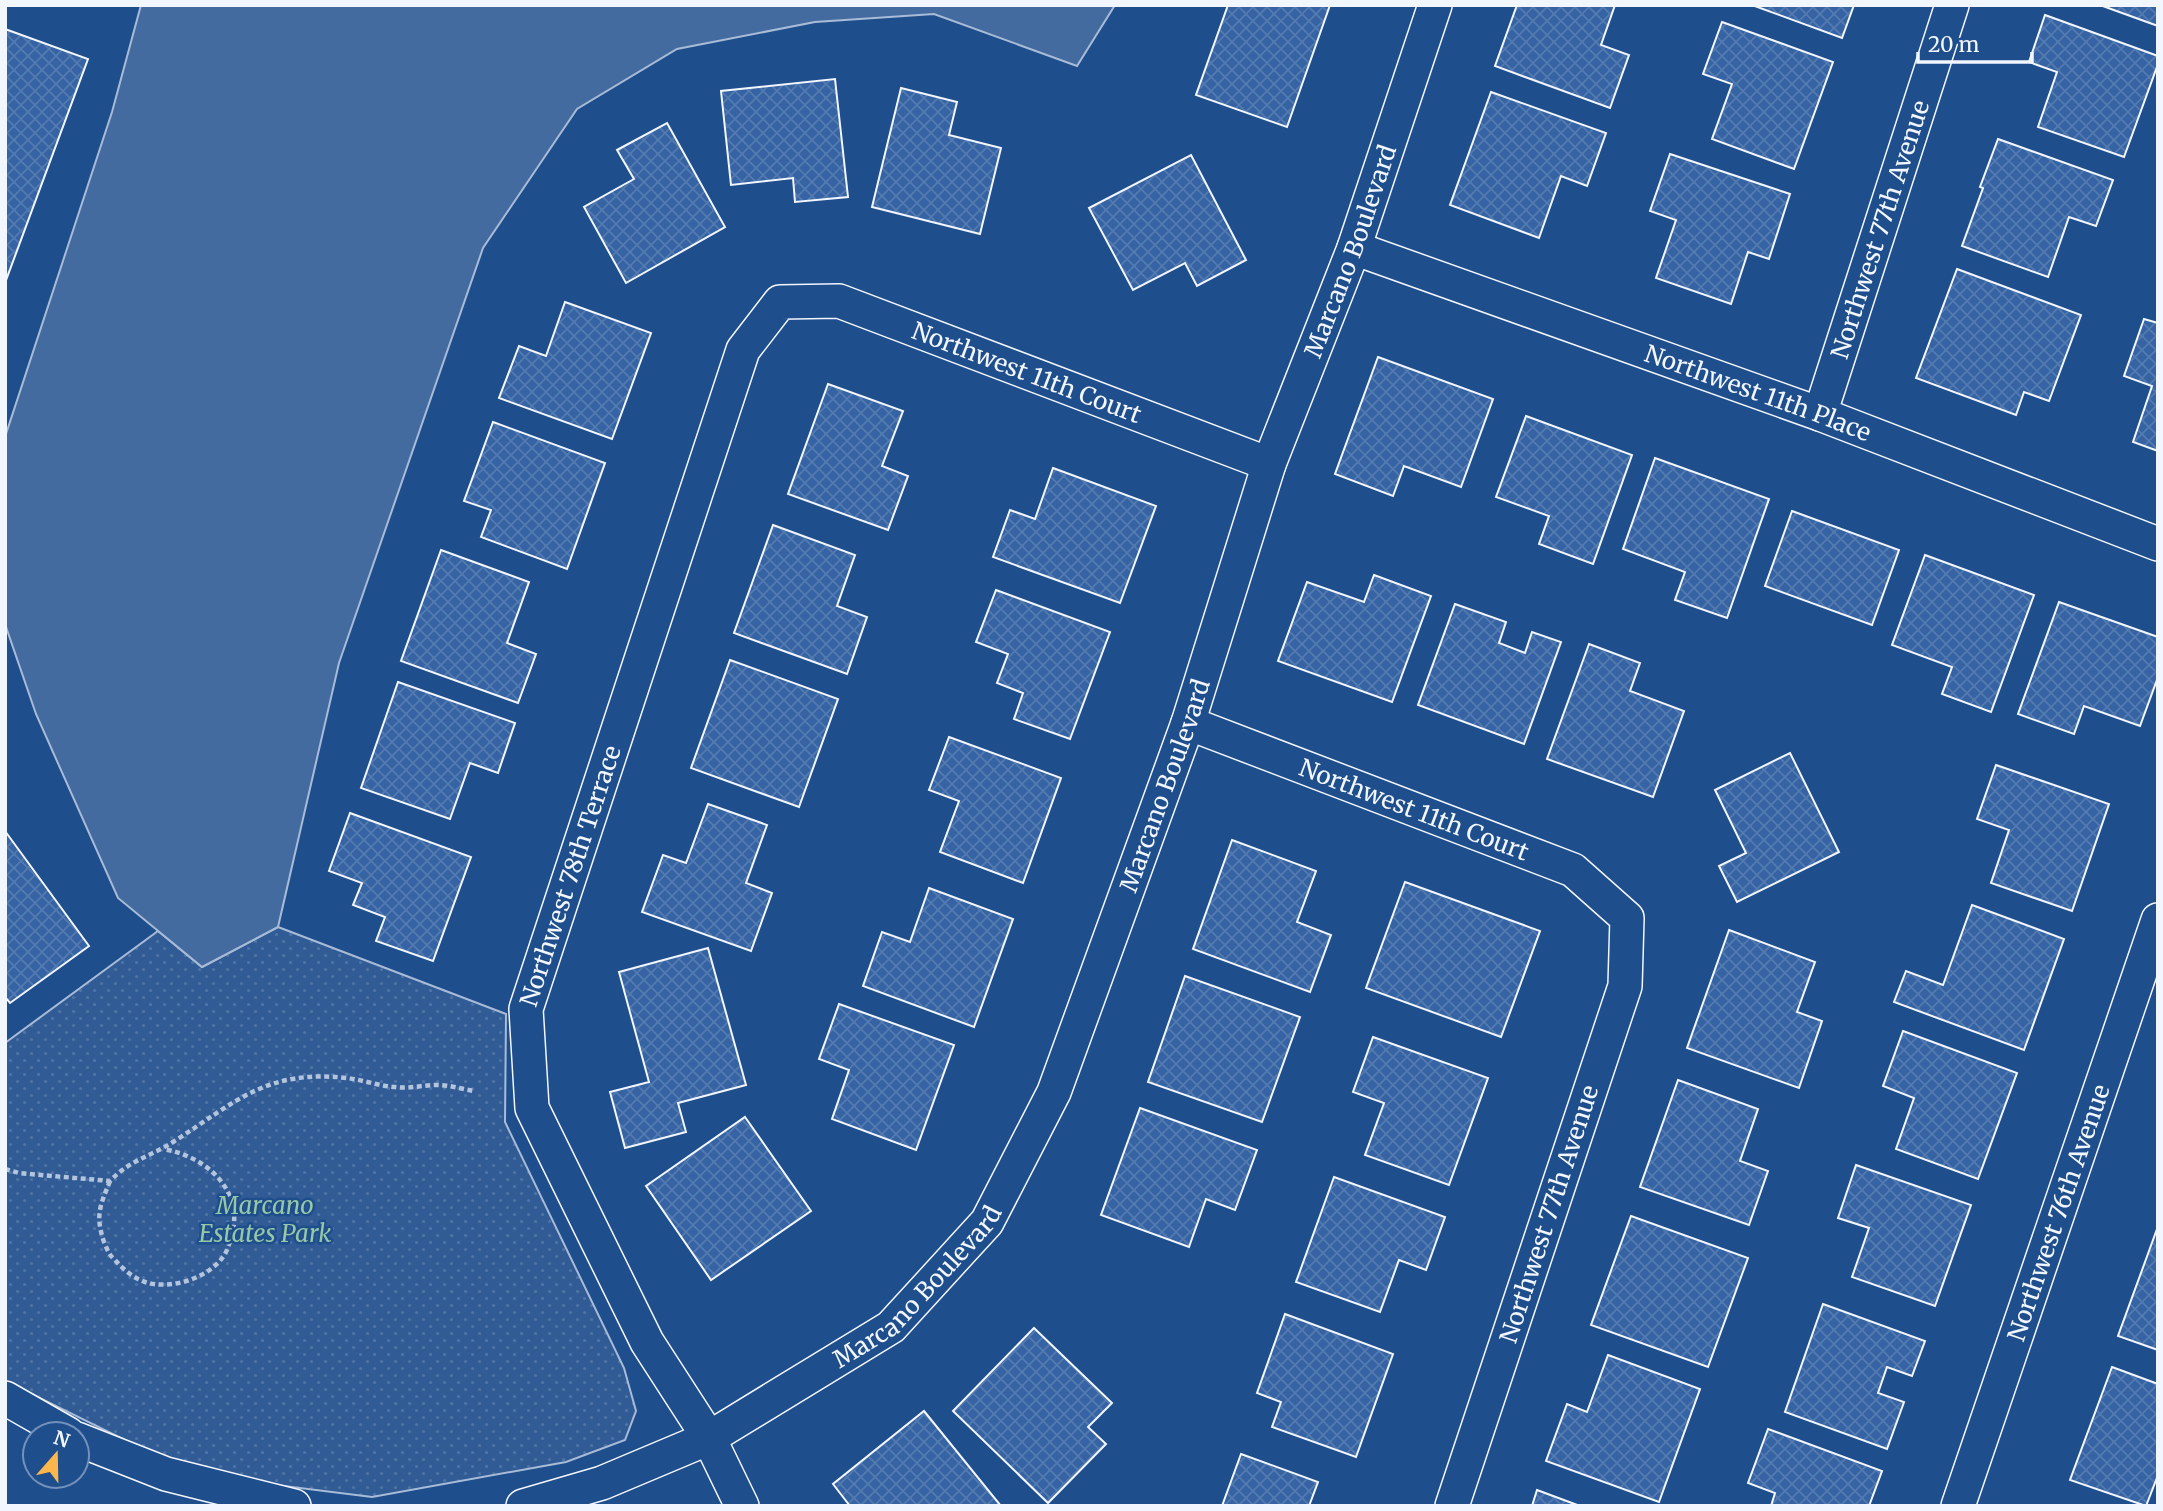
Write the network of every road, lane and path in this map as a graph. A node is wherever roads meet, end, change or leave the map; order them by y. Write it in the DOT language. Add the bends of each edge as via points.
graph roads {
  1 [pos="1435,5"];
  2 [pos="1952,5"];
  3 [pos="1354,248"];
  4 [pos="780,302"];
  5 [pos="1820,414"];
  6 [pos="1269,464"];
  7 [pos="2158,544"];
  8 [pos="1188,723"];
  9 [pos="1626,918"];
  10 [pos="2158,920"];
  11 [pos="474,1091"];
  12 [pos="163,1149"];
  13 [pos="5,1169"];
  14 [pos="110,1181"];
  15 [pos="5,1398"];
  16 [pos="44,1420"];
  17 [pos="709,1438"];
  18 [pos="91,1445"];
  19 [pos="232,1499"];
  20 [pos="294,1506"];
  21 [pos="523,1506"];
  22 [pos="742,1506"];
  23 [pos="1452,1506"];
  24 [pos="1958,1506"];
  1 -- 3 [label="street, Marcano Boulevard"];
  2 -- 5 [label="street, Northwest 77th Avenue"];
  3 -- 5 [label="street, Northwest 11th Place"];
  3 -- 6 [label="street, Marcano Boulevard"];
  4 -- 6 [label="street, Northwest 11th Court" via="838,301"];
  4 -- 17 [label="street, Northwest 78th Terrace" via="743,350 526,1009 532,1108 647,1342"];
  5 -- 7 [label="street, Northwest 11th Place"];
  6 -- 8 [label="street, Marcano Boulevard"];
  8 -- 9 [label="street, Northwest 11th Court" via="1573,870"];
  8 -- 17 [label="street, Marcano Boulevard" via="1054,1092 987,1222 891,1327"];
  9 -- 23 [label="street, Northwest 77th Avenue" via="1625,986"];
  10 -- 24 [label="street, Northwest 76th Avenue"];
  11 -- 12 [label="path" via="299,1077 251,1091"];
  12 -- 14 [label="path" via="145,1155"];
  12 -- 14 [label="path" via="198,1161 224,1183 231,1196 235,1227 229,1244 223,1258 199,1276 166,1285 145,1282 109,1255 98,1219"];
  13 -- 14 [label="path"];
  15 -- 16 [label="street"];
  17 -- 21 [label="street, Marcano Boulevard" via="602,1483"];
  17 -- 22 [label="street, Northwest 78th Terrace"];
  18 -- 19 [label="street"];
  19 -- 20 [label="street"];
}
